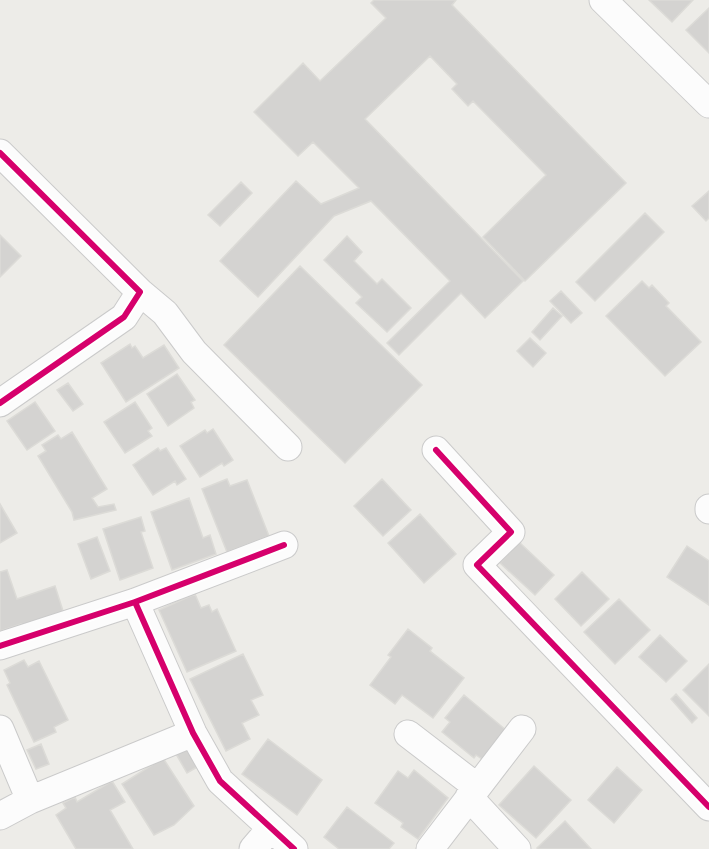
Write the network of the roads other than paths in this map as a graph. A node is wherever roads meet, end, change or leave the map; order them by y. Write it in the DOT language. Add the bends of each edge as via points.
graph roads {
  1 [pos="603,0"];
  2 [pos="709,104"];
  3 [pos="0,153"];
  4 [pos="140,292"];
  5 [pos="0,403"];
  6 [pos="288,447"];
  7 [pos="436,450"];
  8 [pos="285,545"];
  9 [pos="135,602"];
  10 [pos="0,646"];
  11 [pos="0,729"];
  12 [pos="522,729"];
  13 [pos="193,733"];
  14 [pos="408,734"];
  15 [pos="473,792"];
  16 [pos="30,800"];
  17 [pos="709,807"];
  18 [pos="0,816"];
  19 [pos="262,839"];
  20 [pos="294,849"];
  21 [pos="430,849"];
  22 [pos="517,849"];
  1 -- 2 [label="street"];
  3 -- 4 [label="street"];
  4 -- 5 [label="street" via="124,317"];
  4 -- 6 [label="street" via="165,313 194,352"];
  7 -- 17 [label="street" via="511,532 477,565"];
  8 -- 9 [label="street"];
  9 -- 10 [label="street"];
  9 -- 13 [label="street"];
  11 -- 16 [label="street"];
  12 -- 15 [label="street"];
  13 -- 16 [label="street"];
  13 -- 19 [label="street" via="220,781"];
  14 -- 15 [label="street"];
  15 -- 21 [label="street"];
  15 -- 22 [label="street"];
  16 -- 18 [label="street"];
  19 -- 20 [label="street"];
}
